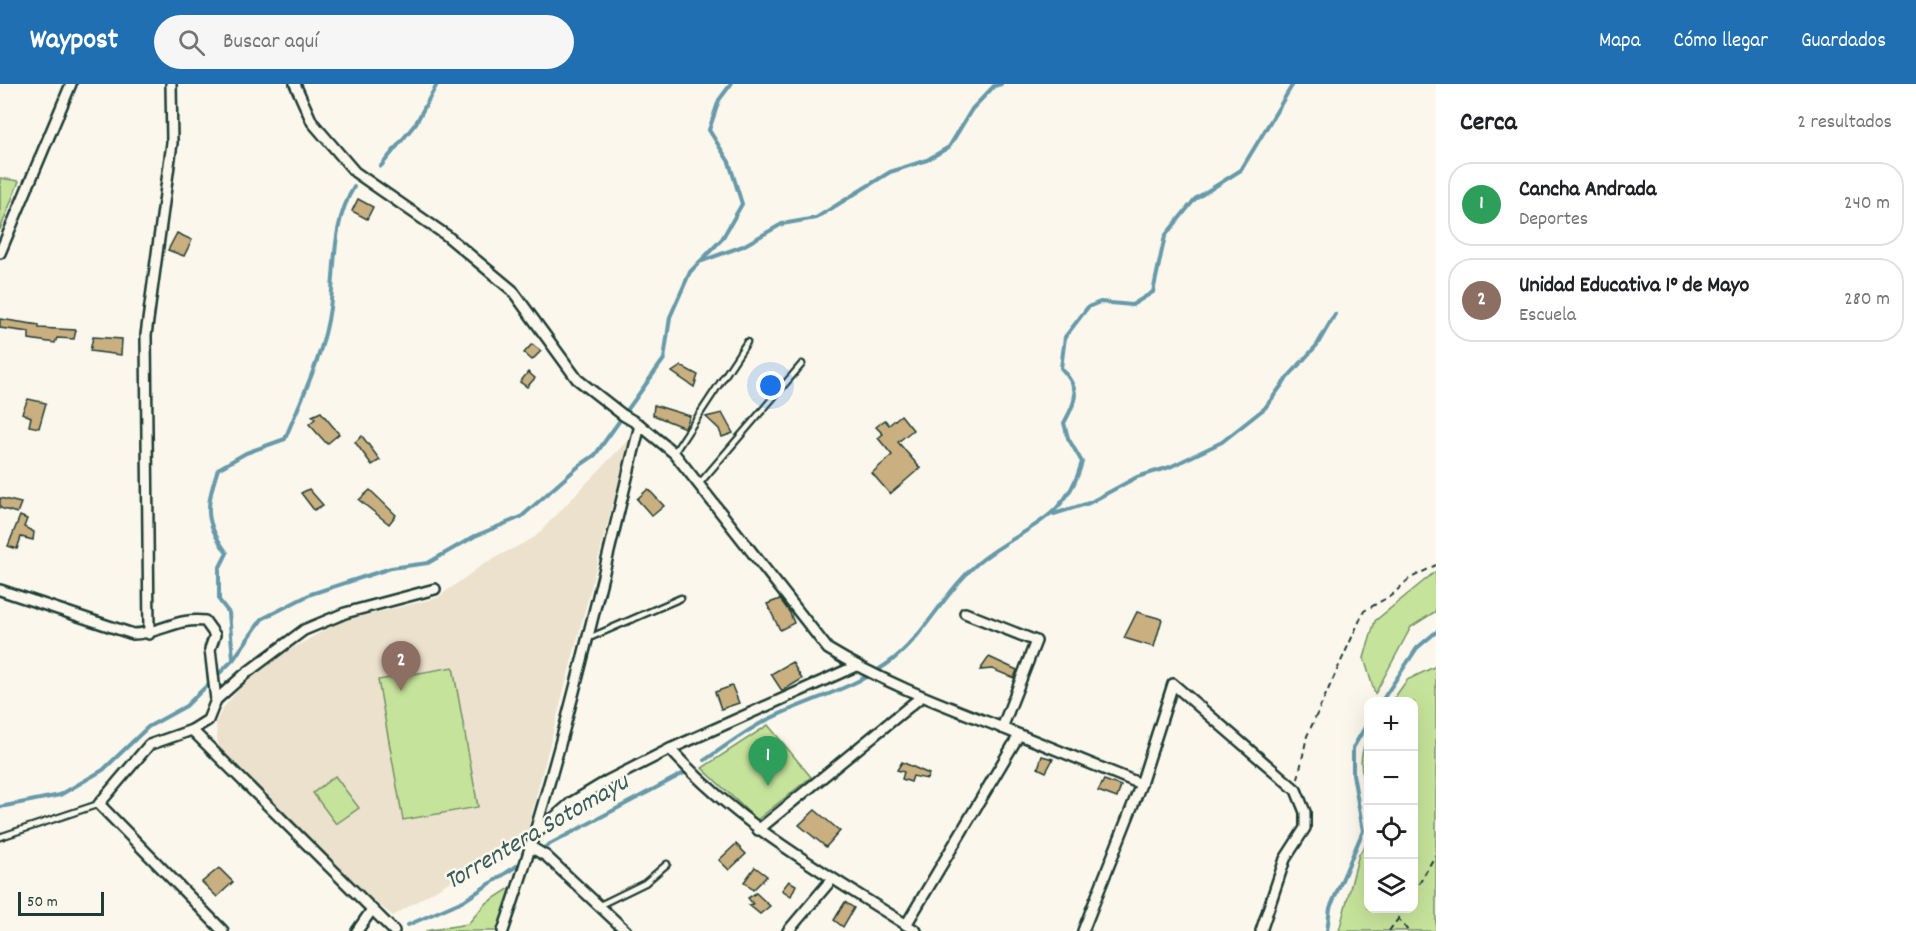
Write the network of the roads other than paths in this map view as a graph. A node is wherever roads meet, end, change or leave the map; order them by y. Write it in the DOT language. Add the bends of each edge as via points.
graph roads {
  1 [pos="71,84"];
  2 [pos="171,84"];
  3 [pos="295,84"];
  4 [pos="0,253"];
  5 [pos="747,342"];
  6 [pos="802,364"];
  7 [pos="640,425"];
  8 [pos="674,453"];
  9 [pos="699,484"];
  10 [pos="435,589"];
  11 [pos="0,590"];
  12 [pos="681,598"];
  13 [pos="965,613"];
  14 [pos="149,634"];
  15 [pos="587,639"];
  16 [pos="856,666"];
  17 [pos="921,697"];
  18 [pos="216,700"];
  19 [pos="1002,728"];
  20 [pos="192,730"];
  21 [pos="1019,735"];
  22 [pos="670,749"];
  23 [pos="1141,784"];
  24 [pos="99,804"];
  25 [pos="758,830"];
  26 [pos="533,836"];
  27 [pos="0,837"];
  28 [pos="529,846"];
  29 [pos="667,864"];
  30 [pos="832,879"];
  31 [pos="600,905"];
  32 [pos="371,911"];
  33 [pos="906,925"];
  34 [pos="223,931"];
  35 [pos="357,931"];
  36 [pos="394,931"];
  37 [pos="503,931"];
  38 [pos="626,931"];
  39 [pos="788,931"];
  40 [pos="916,931"];
  41 [pos="1083,931"];
  42 [pos="1261,931"];
  1 -- 4 [label="street"];
  2 -- 14 [label="street" via="172,143 146,335"];
  3 -- 7 [label="street" via="312,122 355,172 446,235 512,290 577,379"];
  5 -- 8 [label="lane"];
  6 -- 9 [label="lane"];
  7 -- 8 [label="street"];
  7 -- 15 [label="street"];
  8 -- 9 [label="street"];
  9 -- 16 [label="street" via="828,649"];
  10 -- 18 [label="street" via="322,621 272,654"];
  11 -- 14 [label="street" via="133,634"];
  12 -- 15 [label="lane"];
  13 -- 19 [label="street" via="1036,641"];
  14 -- 18 [label="street" via="188,618 205,621 215,635 210,649"];
  15 -- 26 [label="street"];
  16 -- 17 [label="street" via="880,674"];
  16 -- 22 [label="street"];
  17 -- 19 [label="street"];
  17 -- 25 [label="street"];
  18 -- 20 [label="street" via="208,720"];
  19 -- 21 [label="street"];
  20 -- 24 [label="street" via="150,745"];
  20 -- 32 [label="street"];
  21 -- 23 [label="street"];
  21 -- 33 [label="street"];
  22 -- 25 [label="street" via="715,795"];
  22 -- 26 [label="street" via="572,802"];
  23 -- 41 [label="street"];
  23 -- 42 [label="street" via="1173,684 1296,790 1305,812 1305,828 1285,859"];
  24 -- 27 [label="lane"];
  24 -- 34 [label="street"];
  25 -- 30 [label="street"];
  26 -- 28 [label="street"];
  28 -- 31 [label="street" via="546,856"];
  28 -- 37 [label="street"];
  29 -- 31 [label="lane" via="645,883"];
  30 -- 33 [label="street"];
  30 -- 39 [label="street"];
  31 -- 38 [label="street"];
  32 -- 35 [label="street"];
  32 -- 36 [label="street"];
  33 -- 40 [label="street"];
}
